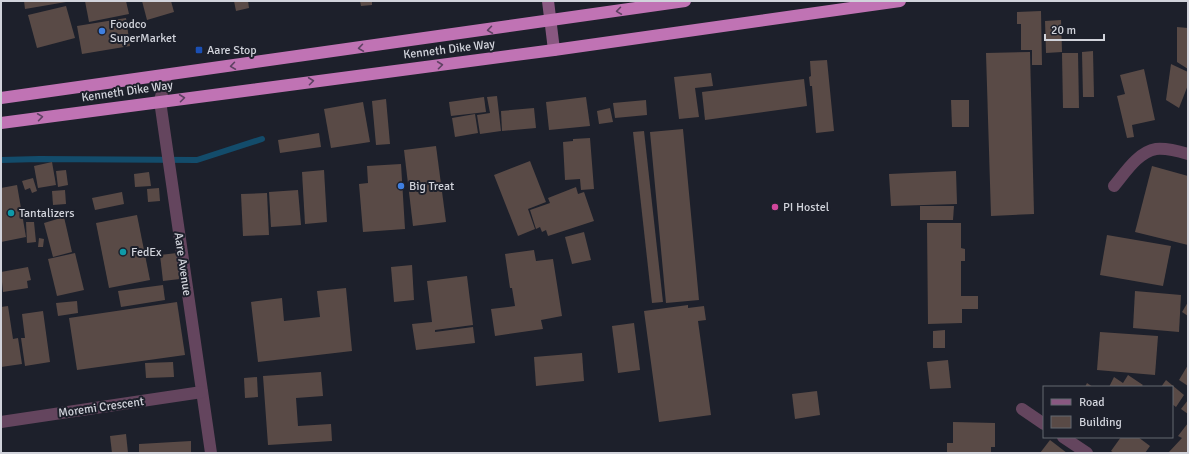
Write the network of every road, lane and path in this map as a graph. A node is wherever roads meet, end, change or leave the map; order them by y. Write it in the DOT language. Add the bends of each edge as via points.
graph roads {
  1 [pos="548,1"];
  2 [pos="685,1"];
  3 [pos="900,1"];
  4 [pos="845,5"];
  5 [pos="551,21"];
  6 [pos="554,50"];
  7 [pos="166,76"];
  8 [pos="1,98"];
  9 [pos="160,101"];
  10 [pos="1,123"];
  11 [pos="1188,154"];
  12 [pos="1114,186"];
  13 [pos="202,392"];
  14 [pos="1022,409"];
  15 [pos="1,422"];
  16 [pos="1043,423"];
  17 [pos="1064,438"];
  18 [pos="211,453"];
  19 [pos="1087,453"];
  1 -- 5 [label="main road"];
  2 -- 5 [label="highway, Kenneth Dike Way, one-way"];
  3 -- 4 [label="highway, Kenneth Dike Way"];
  4 -- 6 [label="highway, Kenneth Dike Way"];
  5 -- 6 [label="main road"];
  5 -- 7 [label="highway, Kenneth Dike Way, one-way"];
  9 -- 6 [label="highway, Kenneth Dike Way, one-way"];
  7 -- 8 [label="highway, Kenneth Dike Way"];
  7 -- 9 [label="street, Aare Avenue"];
  10 -- 9 [label="highway, Kenneth Dike Way, one-way"];
  9 -- 13 [label="street, Aare Avenue"];
  11 -- 12 [label="street" via="1169,149 1156,149 1142,154"];
  13 -- 15 [label="street, Moremi Crescent"];
  13 -- 18 [label="street, Aare Avenue"];
  14 -- 16 [label="street"];
  17 -- 19 [label="street"];
}
